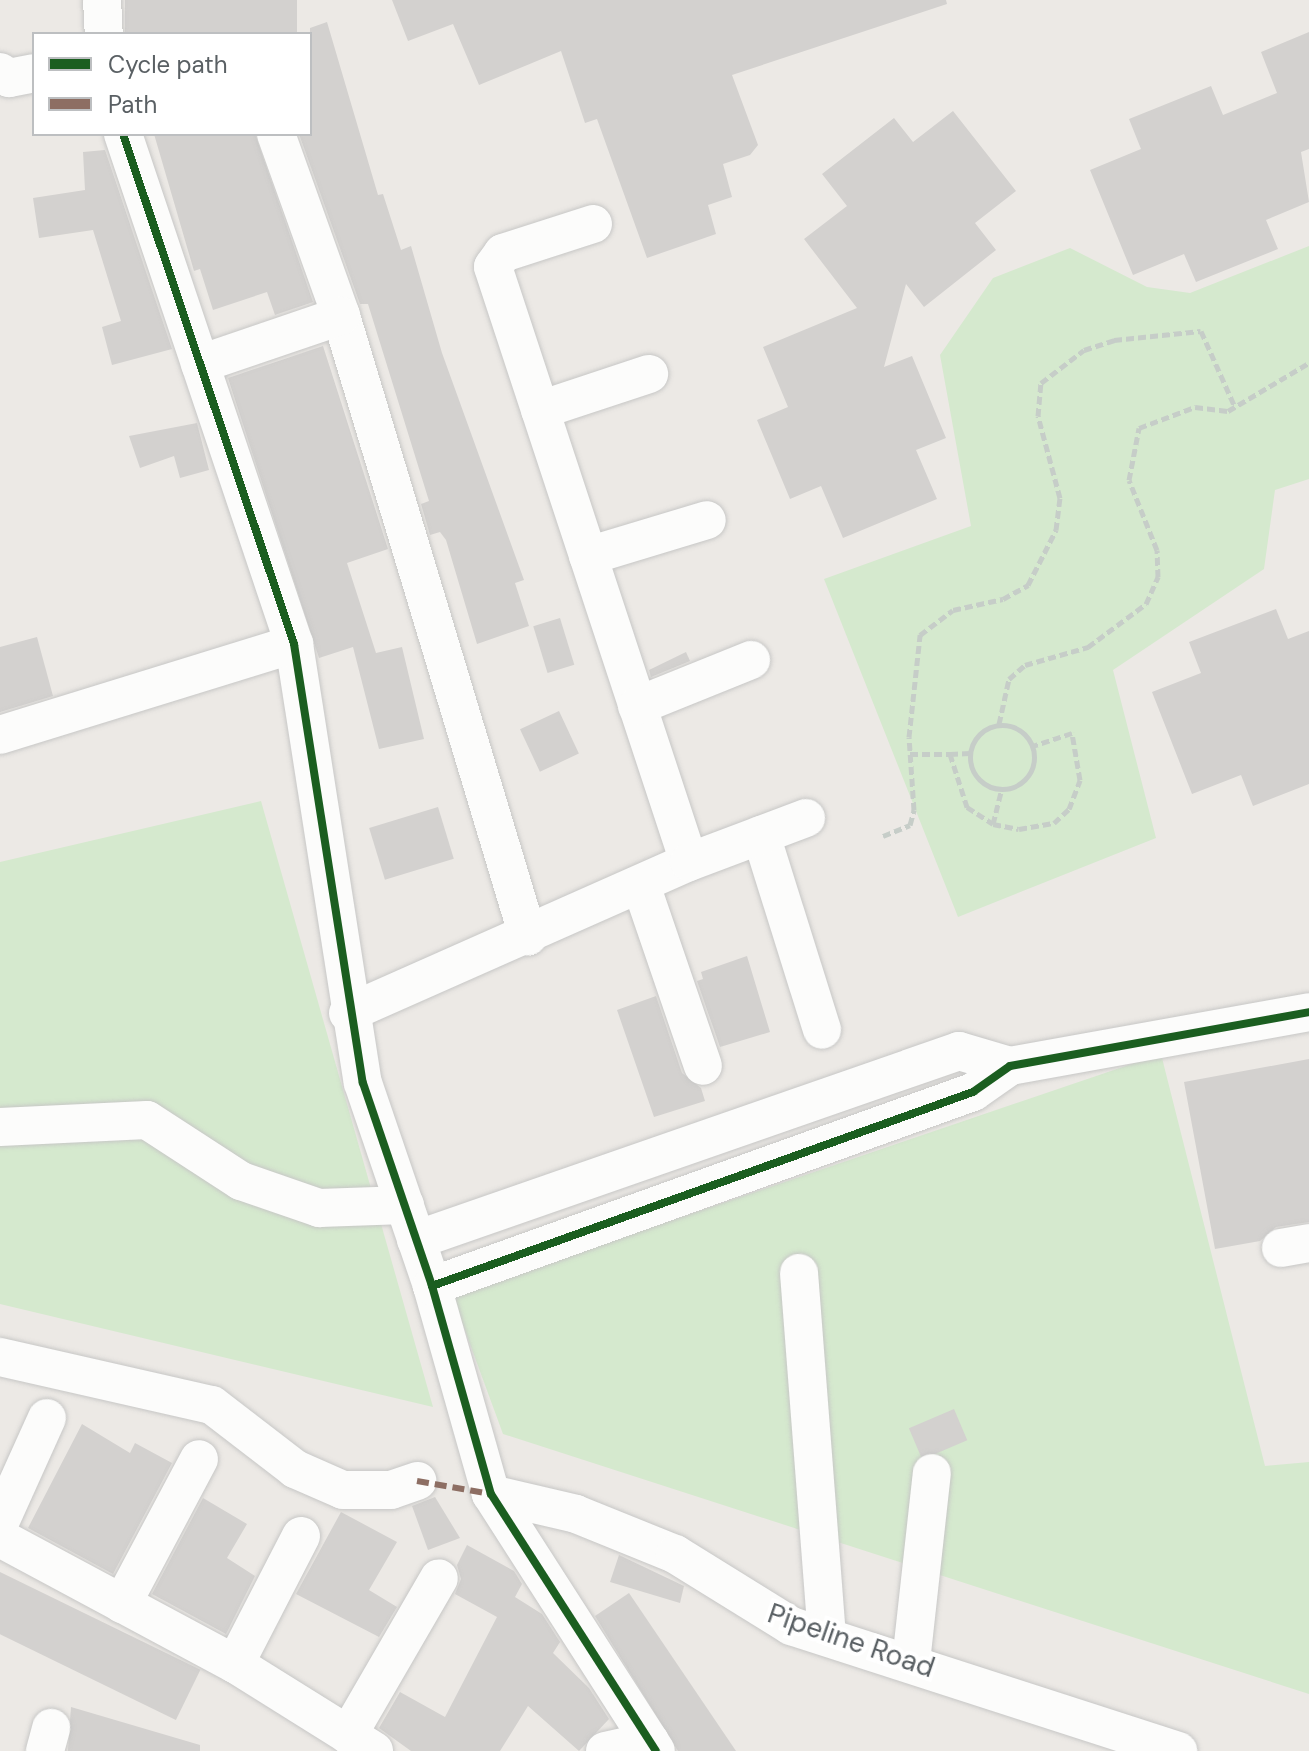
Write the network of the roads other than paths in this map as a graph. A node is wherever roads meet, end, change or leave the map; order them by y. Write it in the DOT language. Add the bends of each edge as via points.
graph roads {
  1 [pos="102,0"];
  2 [pos="104,32"];
  3 [pos="0,72"];
  4 [pos="32,73"];
  5 [pos="124,136"];
  6 [pos="277,136"];
  7 [pos="593,224"];
  8 [pos="341,316"];
  9 [pos="200,364"];
  10 [pos="649,374"];
  11 [pos="540,410"];
  12 [pos="707,520"];
  13 [pos="588,556"];
  14 [pos="294,644"];
  15 [pos="751,660"];
  16 [pos="637,706"];
  17 [pos="0,735"];
  18 [pos="806,818"];
  19 [pos="761,835"];
  20 [pos="689,862"];
  21 [pos="641,885"];
  22 [pos="528,936"];
  23 [pos="1309,1012"];
  24 [pos="348,1013"];
  25 [pos="822,1030"];
  26 [pos="703,1066"];
  27 [pos="1010,1066"];
  28 [pos="0,1127"];
  29 [pos="410,1222"];
  30 [pos="799,1273"];
  31 [pos="432,1286"];
  32 [pos="0,1357"];
  33 [pos="47,1418"];
  34 [pos="199,1459"];
  35 [pos="932,1473"];
  36 [pos="417,1481"];
  37 [pos="491,1494"];
  38 [pos="0,1522"];
  39 [pos="301,1536"];
  40 [pos="0,1538"];
  41 [pos="439,1578"];
  42 [pos="122,1604"];
  43 [pos="827,1635"];
  44 [pos="911,1662"];
  45 [pos="235,1664"];
  46 [pos="361,1743"];
  47 [pos="653,1746"];
  48 [pos="1159,1748"];
  49 [pos="605,1751"];
  1 -- 2 [label="street"];
  3 -- 4 [label="street" via="9,78"];
  5 -- 9 [label="street"];
  6 -- 8 [label="street"];
  7 -- 11 [label="street" via="503,253 493,267"];
  8 -- 9 [label="street"];
  8 -- 22 [label="street"];
  9 -- 14 [label="street"];
  10 -- 11 [label="street"];
  11 -- 13 [label="street"];
  12 -- 13 [label="street"];
  13 -- 16 [label="street"];
  14 -- 17 [label="street"];
  14 -- 24 [label="street"];
  15 -- 16 [label="street"];
  16 -- 20 [label="street"];
  18 -- 19 [label="street"];
  19 -- 20 [label="street"];
  19 -- 25 [label="street"];
  20 -- 21 [label="street"];
  21 -- 22 [label="street"];
  21 -- 26 [label="street"];
  22 -- 24 [label="street"];
  23 -- 27 [label="street"];
  24 -- 29 [label="street" via="363,1083"];
  27 -- 29 [label="street" via="959,1051"];
  27 -- 31 [label="street" via="973,1092"];
  28 -- 29 [label="street" via="147,1120 241,1181 319,1208"];
  29 -- 31 [label="street"];
  30 -- 43 [label="street"];
  31 -- 37 [label="street"];
  32 -- 36 [label="street" via="212,1405 295,1469 343,1490 391,1490"];
  33 -- 38 [label="street"];
  34 -- 42 [label="street"];
  35 -- 44 [label="street"];
  37 -- 43 [label="street, Pipeline Road" via="576,1514 675,1554 774,1619"];
  37 -- 47 [label="street"];
  39 -- 45 [label="street"];
  40 -- 42 [label="street"];
  41 -- 46 [label="street"];
  42 -- 45 [label="street"];
  43 -- 44 [label="street, Pipeline Road"];
  44 -- 48 [label="street, Pipeline Road"];
  45 -- 46 [label="street"];
  47 -- 49 [label="street"];
}
